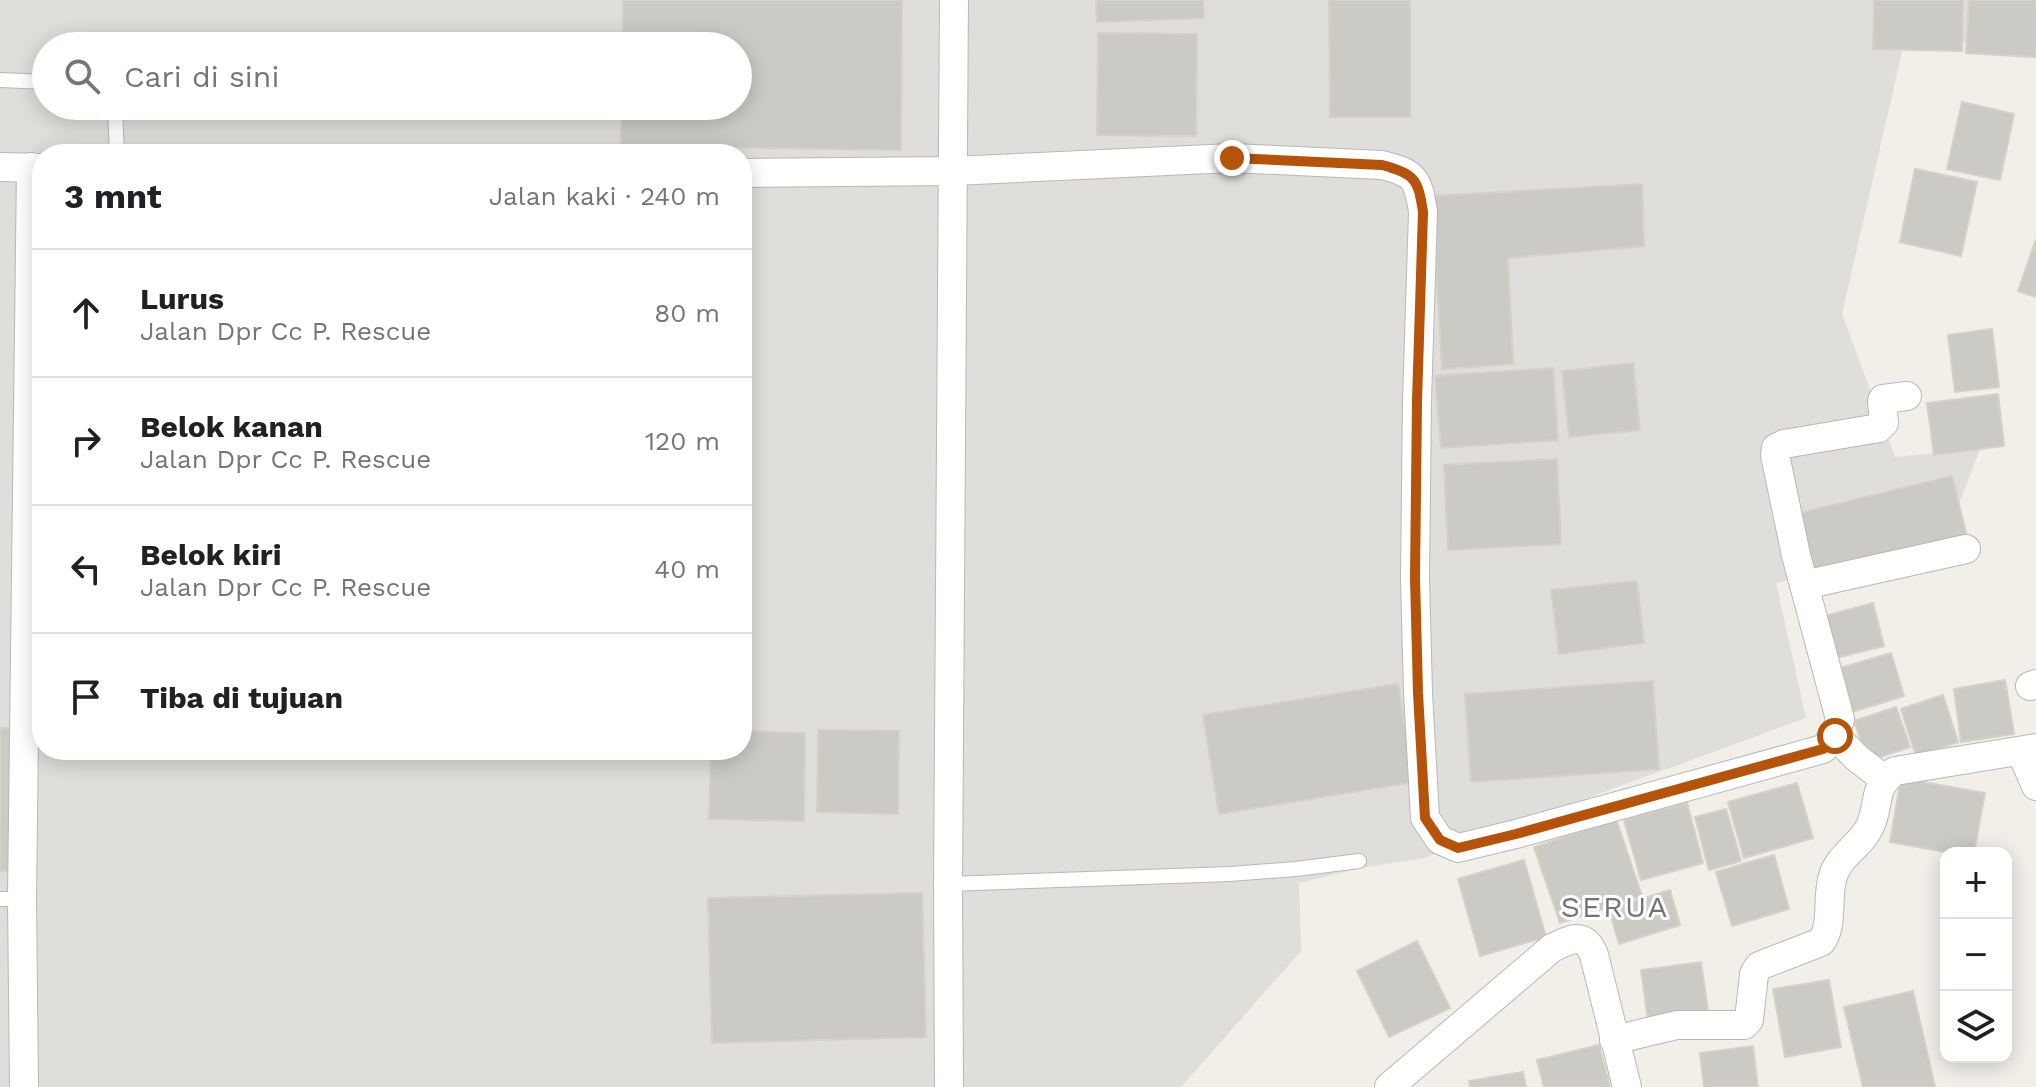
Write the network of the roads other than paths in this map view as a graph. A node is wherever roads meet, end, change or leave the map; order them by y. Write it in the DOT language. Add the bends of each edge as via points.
graph roads {
  1 [pos="954,0"];
  2 [pos="0,80"];
  3 [pos="32,81"];
  4 [pos="115,120"];
  5 [pos="117,144"];
  6 [pos="0,167"];
  7 [pos="32,168"];
  8 [pos="954,171"];
  9 [pos="752,173"];
  10 [pos="32,285"];
  11 [pos="1907,396"];
  12 [pos="1966,549"];
  13 [pos="1804,585"];
  14 [pos="1835,736"];
  15 [pos="2028,750"];
  16 [pos="1884,779"];
  17 [pos="2036,786"];
  18 [pos="1359,861"];
  19 [pos="948,884"];
  20 [pos="11,899"];
  21 [pos="1614,1040"];
  22 [pos="24,1087"];
  23 [pos="949,1087"];
  24 [pos="1389,1087"];
  25 [pos="1627,1087"];
  1 -- 8 [label="street"];
  2 -- 3 [label="lane"];
  4 -- 5 [label="lane"];
  6 -- 7 [label="street"];
  8 -- 9 [label="street"];
  8 -- 14 [label="street" via="1232,158 1382,165 1405,171 1419,187 1423,212 1416,416 1418,693 1425,818 1440,840 1458,848 1516,834 1823,749"];
  8 -- 19 [label="street"];
  10 -- 20 [label="street"];
  11 -- 13 [label="street" via="1883,399 1884,423 1879,428 1776,448"];
  12 -- 13 [label="street"];
  13 -- 14 [label="street" via="1840,719"];
  14 -- 16 [label="street"];
  15 -- 16 [label="street" via="1895,771"];
  15 -- 17 [label="street"];
  16 -- 21 [label="street" via="1871,825 1834,873 1826,936 1759,966 1744,1025 1677,1025"];
  18 -- 19 [label="lane" via="1230,874"];
  19 -- 23 [label="street"];
  20 -- 22 [label="street"];
  21 -- 24 [label="street" via="1590,943 1575,939 1552,948"];
  21 -- 25 [label="street"];
}
